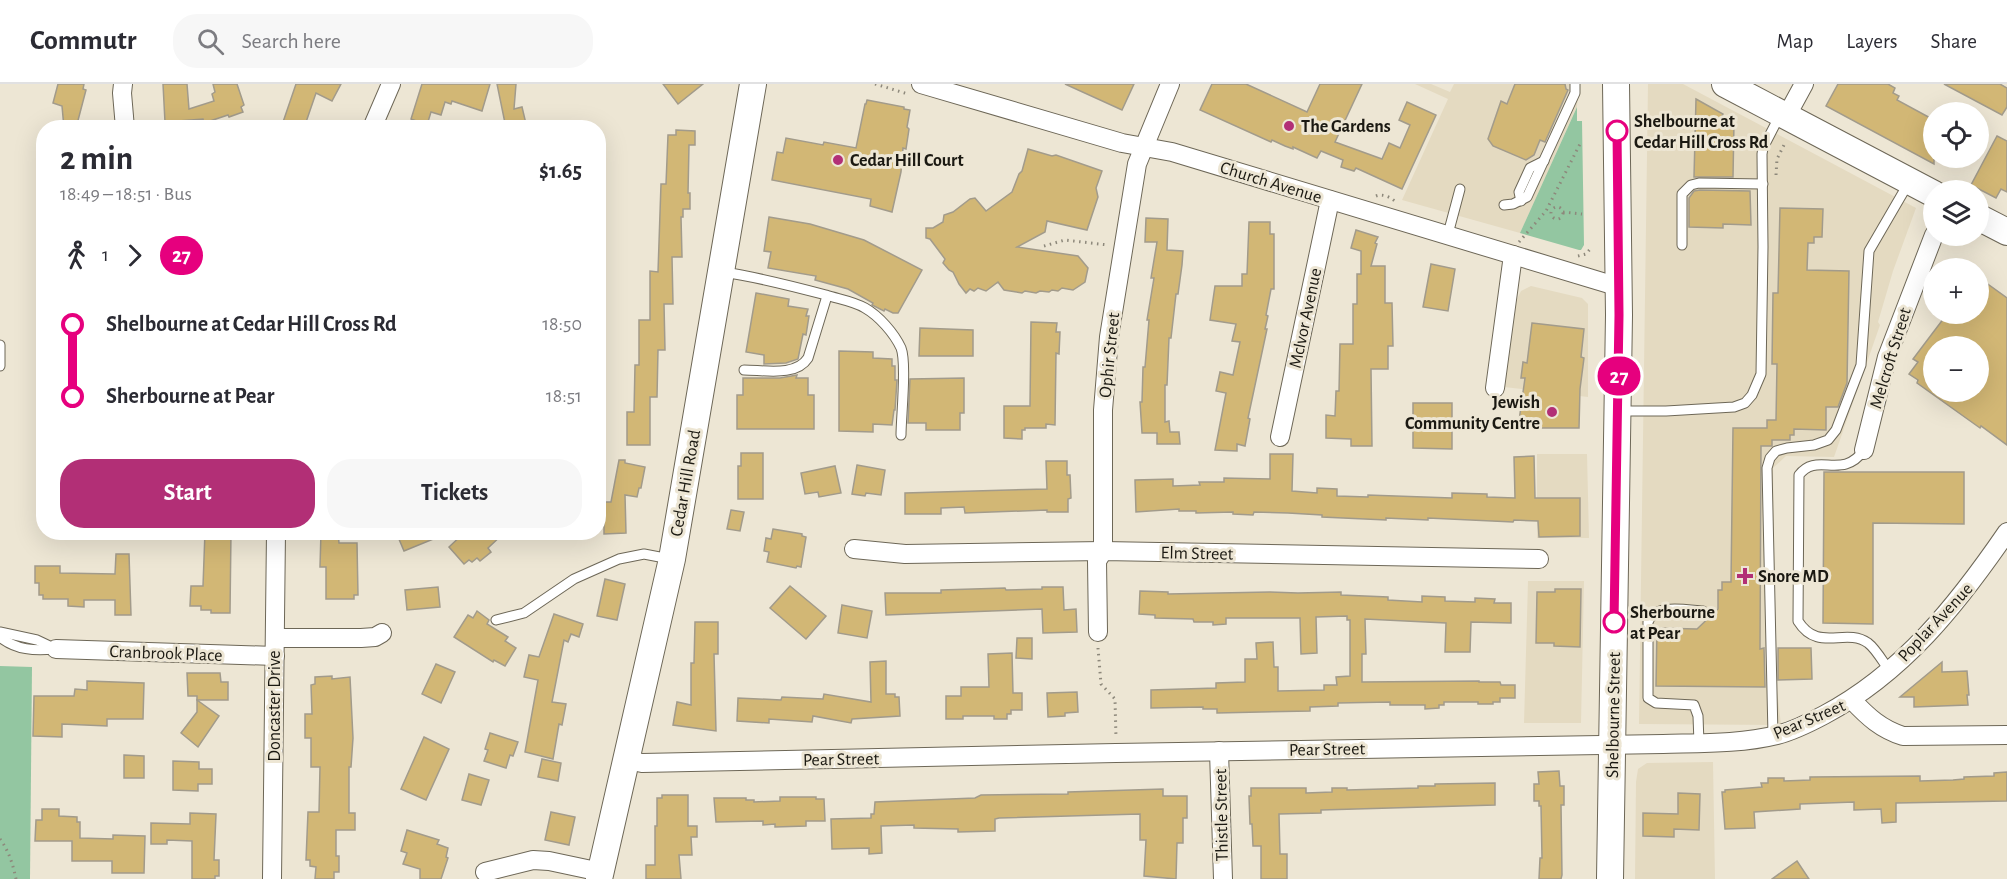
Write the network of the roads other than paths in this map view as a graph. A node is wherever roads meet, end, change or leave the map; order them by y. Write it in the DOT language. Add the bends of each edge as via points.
graph roads {
  1 [pos="123,84"];
  2 [pos="391,84"];
  3 [pos="753,84"];
  4 [pos="1170,84"];
  5 [pos="1575,84"];
  6 [pos="1616,84"];
  7 [pos="1725,84"];
  8 [pos="1804,84"];
  9 [pos="915,89"];
  10 [pos="1783,116"];
  11 [pos="124,120"];
  12 [pos="375,120"];
  13 [pos="1143,147"];
  14 [pos="1909,182"];
  15 [pos="1763,184"];
  16 [pos="1460,189"];
  17 [pos="1923,189"];
  18 [pos="1329,200"];
  19 [pos="1504,205"];
  20 [pos="1989,223"];
  21 [pos="2007,232"];
  22 [pos="1448,234"];
  23 [pos="1682,245"];
  24 [pos="1930,246"];
  25 [pos="1516,248"];
  26 [pos="721,272"];
  27 [pos="1619,287"];
  28 [pos="827,296"];
  29 [pos="0,345"];
  30 [pos="0,366"];
  31 [pos="744,370"];
  32 [pos="1495,388"];
  33 [pos="1618,411"];
  34 [pos="901,435"];
  35 [pos="1280,437"];
  36 [pos="1864,450"];
  37 [pos="276,540"];
  38 [pos="2004,542"];
  39 [pos="854,549"];
  40 [pos="1103,551"];
  41 [pos="672,559"];
  42 [pos="1539,559"];
  43 [pos="1703,611"];
  44 [pos="496,620"];
  45 [pos="0,632"];
  46 [pos="1098,632"];
  47 [pos="382,633"];
  48 [pos="0,637"];
  49 [pos="275,647"];
  50 [pos="57,649"];
  51 [pos="1889,670"];
  52 [pos="1852,700"];
  53 [pos="2007,735"];
  54 [pos="1773,736"];
  55 [pos="1699,743"];
  56 [pos="1612,745"];
  57 [pos="1219,751"];
  58 [pos="627,760"];
  59 [pos="485,872"];
  60 [pos="600,876"];
  61 [pos="272,879"];
  62 [pos="1223,879"];
  63 [pos="1610,879"];
  1 -- 11 [label="street"];
  2 -- 12 [label="street"];
  3 -- 26 [label="main road, Cedar Hill Road"];
  4 -- 13 [label="street, Ophir Street"];
  5 -- 19 [label="lane" via="1575,93 1527,197"];
  6 -- 27 [label="main road, Shelbourne Street"];
  7 -- 10 [label="main road"];
  8 -- 10 [label="street"];
  9 -- 13 [label="street, Church Avenue"];
  10 -- 14 [label="main road"];
  10 -- 15 [label="lane" via="1763,148"];
  13 -- 18 [label="street, Church Avenue" via="1172,152"];
  13 -- 40 [label="street, Ophir Street" via="1129,204 1109,337 1103,410"];
  14 -- 17 [label="main road"];
  14 -- 54 [label="lane" via="1869,251 1861,365 1836,430 1827,440 1814,445 1776,452 1767,468"];
  15 -- 23 [label="lane" via="1699,183 1686,188 1682,194"];
  15 -- 33 [label="lane" via="1761,374 1756,390 1745,403 1734,407"];
  16 -- 22 [label="lane"];
  18 -- 22 [label="street, Church Avenue"];
  18 -- 35 [label="street, McIvor Avenue"];
  20 -- 21 [label="main road"];
  22 -- 25 [label="street, Church Avenue"];
  24 -- 36 [label="street, Melcroft Street" via="1887,357"];
  25 -- 27 [label="street, Church Avenue"];
  25 -- 32 [label="street"];
  26 -- 28 [label="lane" via="763,278"];
  26 -- 41 [label="main road, Cedar Hill Road"];
  27 -- 33 [label="main road, Shelbourne Street"];
  28 -- 31 [label="lane" via="804,365 784,370"];
  28 -- 34 [label="lane" via="871,312 901,350"];
  29 -- 30 [label="lane"];
  33 -- 56 [label="main road, Shelbourne Street"];
  36 -- 51 [label="lane" via="1857,460 1845,466 1811,465 1799,476 1798,621 1813,637 1868,643"];
  37 -- 49 [label="street, Doncaster Drive"];
  38 -- 51 [label="street, Poplar Avenue" via="1915,649"];
  39 -- 40 [label="street, Elm Street" via="905,554"];
  40 -- 42 [label="street, Elm Street"];
  40 -- 46 [label="street, Ophir Street" via="1097,561"];
  41 -- 44 [label="lane" via="644,554 619,559 574,579 524,613"];
  41 -- 58 [label="main road, Cedar Hill Road"];
  43 -- 55 [label="lane" via="1663,610 1654,612 1647,622 1648,698 1656,703 1694,705"];
  45 -- 50 [label="lane" via="37,639"];
  47 -- 49 [label="street, Cranbrook Place" via="375,637"];
  48 -- 50 [label="lane" via="32,651"];
  49 -- 50 [label="street, Cranbrook Place"];
  49 -- 61 [label="street, Doncaster Drive"];
  51 -- 52 [label="street, Poplar Avenue"];
  52 -- 53 [label="street, Pear Street" via="1873,722 1903,736"];
  52 -- 54 [label="street, Pear Street"];
  54 -- 55 [label="street, Pear Street"];
  55 -- 56 [label="street, Pear Street"];
  56 -- 57 [label="street, Pear Street"];
  56 -- 63 [label="main road, Shelbourne Street"];
  57 -- 58 [label="street, Pear Street" via="642,764"];
  57 -- 62 [label="street, Thistle Street"];
  58 -- 60 [label="main road, Cedar Hill Road"];
  59 -- 60 [label="street" via="533,860"];
}
